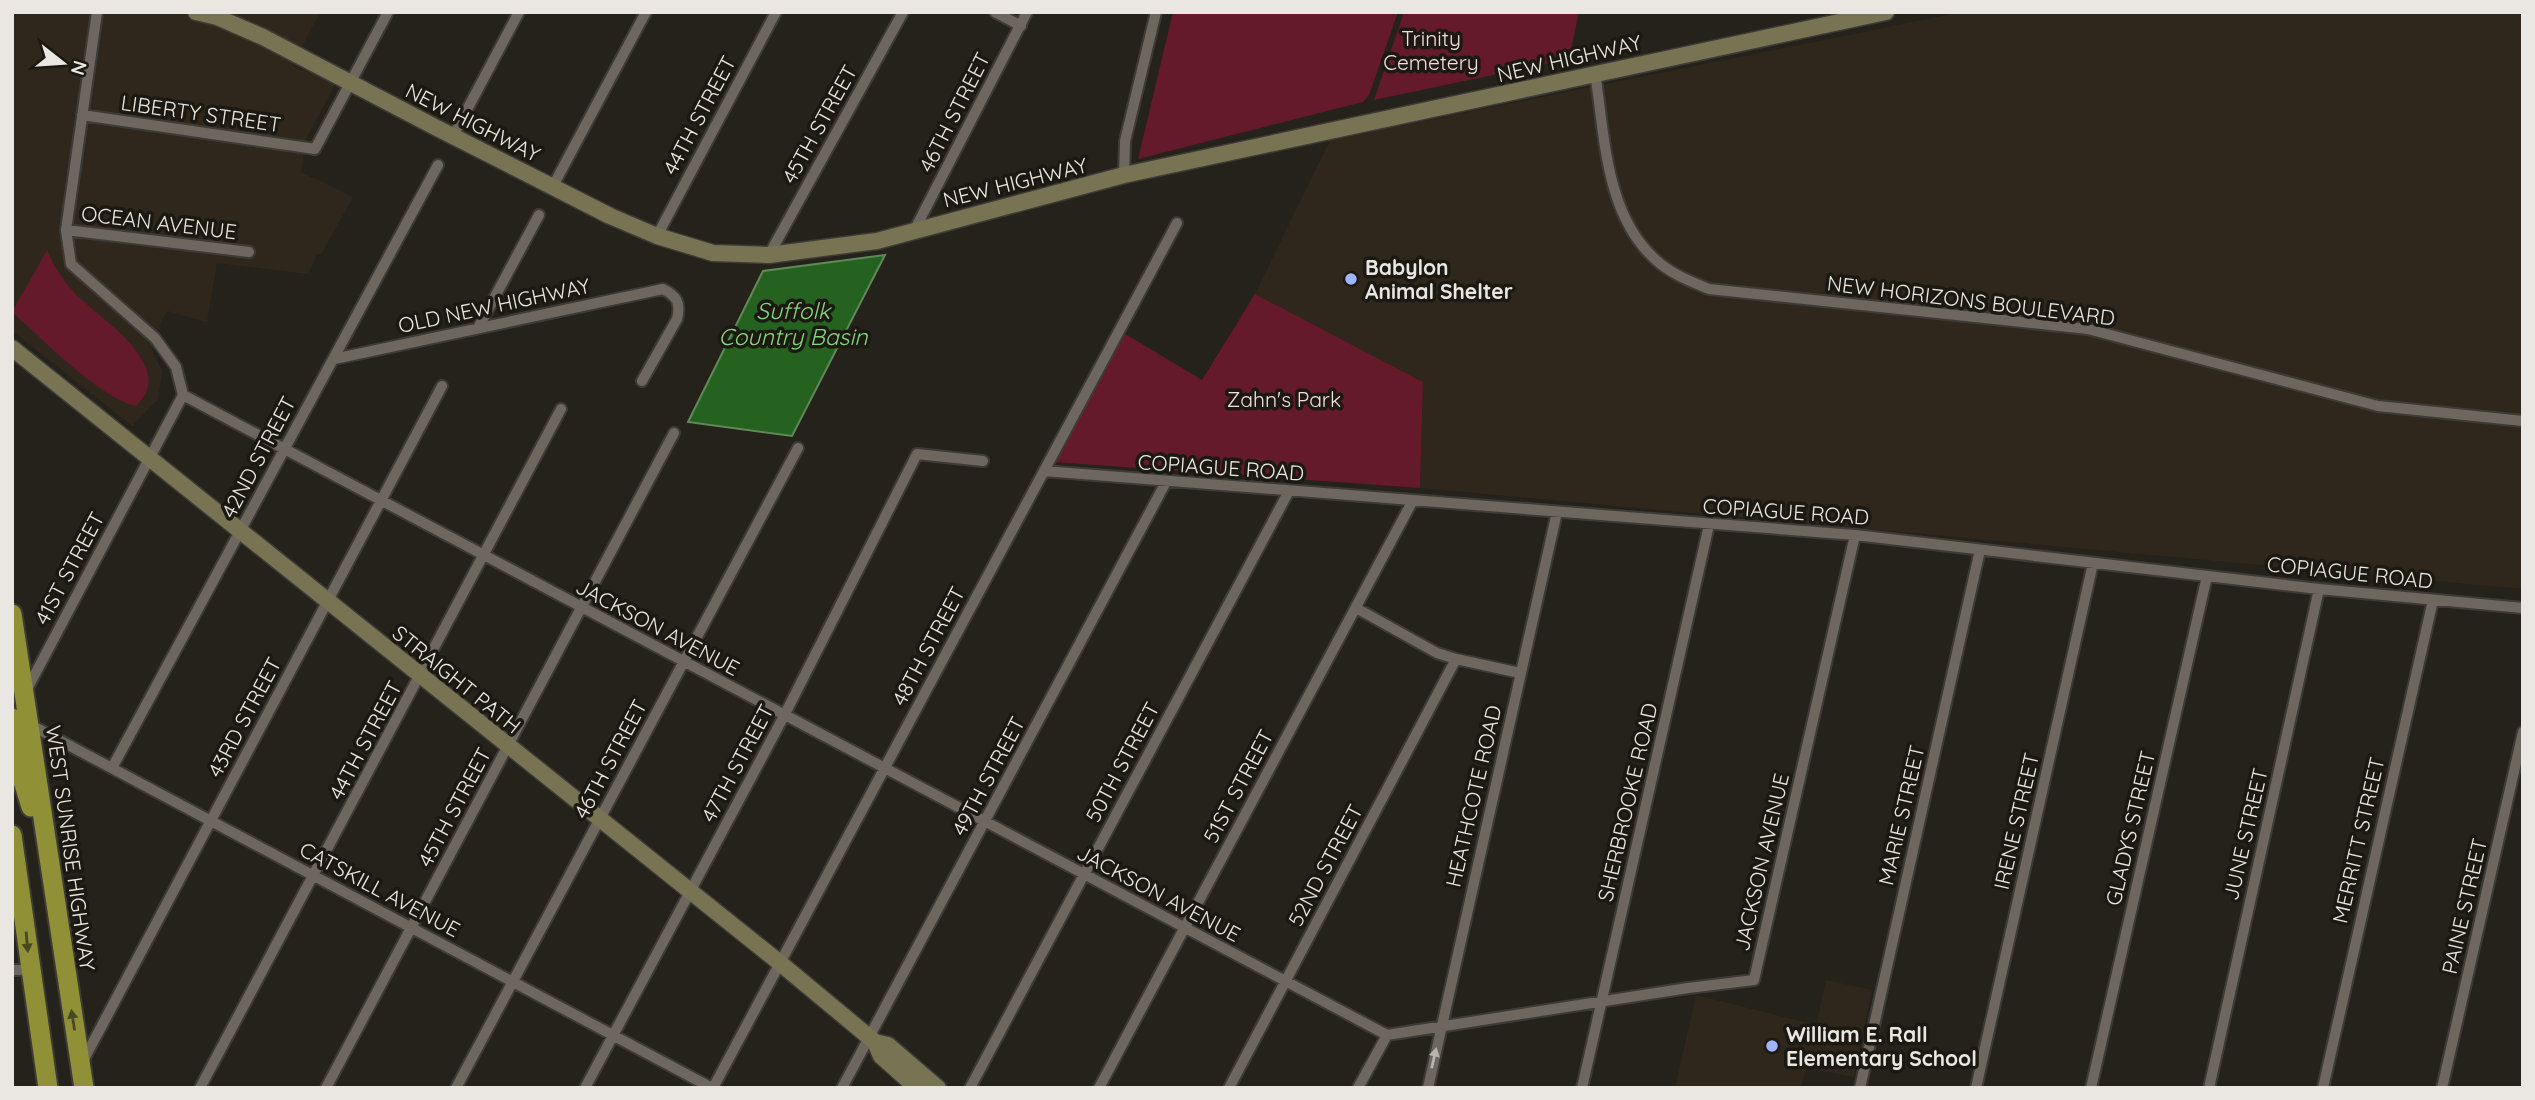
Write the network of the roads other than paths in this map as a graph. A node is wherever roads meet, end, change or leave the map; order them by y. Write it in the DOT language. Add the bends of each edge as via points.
graph roads {
  1 [pos="97,12"];
  2 [pos="196,12"];
  3 [pos="387,12"];
  4 [pos="519,12"];
  5 [pos="646,12"];
  6 [pos="776,12"];
  7 [pos="903,12"];
  8 [pos="995,12"];
  9 [pos="1027,12"];
  10 [pos="1156,12"];
  11 [pos="1886,12"];
  12 [pos="1021,26"];
  13 [pos="1595,73"];
  14 [pos="351,82"];
  15 [pos="82,115"];
  16 [pos="453,136"];
  17 [pos="438,166"];
  18 [pos="1124,175"];
  19 [pos="553,186"];
  20 [pos="539,215"];
  21 [pos="1177,223"];
  22 [pos="915,229"];
  23 [pos="66,230"];
  24 [pos="657,236"];
  25 [pos="249,252"];
  26 [pos="769,255"];
  27 [pos="478,328"];
  28 [pos="12,348"];
  29 [pos="334,359"];
  30 [pos="642,381"];
  31 [pos="442,386"];
  32 [pos="183,395"];
  33 [pos="561,409"];
  34 [pos="2523,421"];
  35 [pos="674,433"];
  36 [pos="798,448"];
  37 [pos="284,451"];
  38 [pos="149,459"];
  39 [pos="983,461"];
  40 [pos="1044,471"];
  41 [pos="1166,482"];
  42 [pos="1289,491"];
  43 [pos="380,502"];
  44 [pos="1412,502"];
  45 [pos="1557,512"];
  46 [pos="1709,525"];
  47 [pos="240,531"];
  48 [pos="1854,535"];
  49 [pos="1980,550"];
  50 [pos="484,556"];
  51 [pos="2093,564"];
  52 [pos="2207,576"];
  53 [pos="2319,589"];
  54 [pos="328,600"];
  55 [pos="2433,600"];
  56 [pos="581,608"];
  57 [pos="1356,608"];
  58 [pos="2523,608"];
  59 [pos="12,614"];
  60 [pos="1455,660"];
  61 [pos="683,662"];
  62 [pos="1520,673"];
  63 [pos="421,676"];
  64 [pos="24,695"];
  65 [pos="784,716"];
  66 [pos="21,721"];
  67 [pos="2523,733"];
  68 [pos="507,747"];
  69 [pos="112,768"];
  70 [pos="884,769"];
  71 [pos="599,819"];
  72 [pos="211,821"];
  73 [pos="985,822"];
  74 [pos="12,835"];
  75 [pos="1084,875"];
  76 [pos="314,876"];
  77 [pos="690,893"];
  78 [pos="412,928"];
  79 [pos="1184,928"];
  80 [pos="780,963"];
  81 [pos="21,970"];
  82 [pos="513,981"];
  83 [pos="1285,981"];
  84 [pos="1601,1003"];
  85 [pos="1441,1028"];
  86 [pos="613,1035"];
  87 [pos="1387,1035"];
  88 [pos="40,1039"];
  89 [pos="872,1039"];
  90 [pos="81,1066"];
  91 [pos="48,1088"];
  92 [pos="60,1088"];
  93 [pos="84,1088"];
  94 [pos="200,1088"];
  95 [pos="326,1088"];
  96 [pos="456,1088"];
  97 [pos="585,1088"];
  98 [pos="713,1088"];
  99 [pos="842,1088"];
  100 [pos="917,1088"];
  101 [pos="938,1088"];
  102 [pos="970,1088"];
  103 [pos="1098,1088"];
  104 [pos="1228,1088"];
  105 [pos="1358,1088"];
  106 [pos="1427,1088"];
  107 [pos="1582,1088"];
  108 [pos="1860,1088"];
  109 [pos="1976,1088"];
  110 [pos="2091,1088"];
  111 [pos="2209,1088"];
  112 [pos="2323,1088"];
  113 [pos="2442,1088"];
  1 -- 15 [label="street"];
  2 -- 14 [label="main road, NEW HIGHWAY" via="263,37"];
  3 -- 14 [label="street"];
  4 -- 16 [label="street"];
  5 -- 19 [label="street"];
  6 -- 24 [label="street, 44TH STREET"];
  7 -- 26 [label="street, 45TH STREET"];
  8 -- 12 [label="street"];
  9 -- 12 [label="street, 46TH STREET"];
  10 -- 18 [label="street" via="1125,141"];
  11 -- 13 [label="main road, NEW HIGHWAY"];
  12 -- 22 [label="street, 46TH STREET"];
  13 -- 18 [label="main road, NEW HIGHWAY"];
  13 -- 34 [label="street, NEW HORIZONS BOULEVARD" via="1611,176 1623,215 1656,260 1709,289 2088,329 2378,406"];
  14 -- 15 [label="street, LIBERTY STREET" via="315,149"];
  14 -- 16 [label="main road, NEW HIGHWAY"];
  15 -- 23 [label="street"];
  16 -- 19 [label="main road, NEW HIGHWAY"];
  17 -- 29 [label="street, 42ND STREET"];
  18 -- 22 [label="main road, NEW HIGHWAY"];
  19 -- 24 [label="main road, NEW HIGHWAY"];
  20 -- 27 [label="street"];
  21 -- 40 [label="street, 48TH STREET"];
  22 -- 26 [label="main road, NEW HIGHWAY" via="877,241"];
  23 -- 25 [label="street, OCEAN AVENUE"];
  23 -- 32 [label="street" via="71,264 155,338 176,367"];
  24 -- 26 [label="main road, NEW HIGHWAY" via="713,253"];
  27 -- 29 [label="street, OLD NEW HIGHWAY"];
  27 -- 30 [label="street, OLD NEW HIGHWAY" via="663,289 673,294 680,308"];
  28 -- 38 [label="main road, STRAIGHT PATH"];
  29 -- 37 [label="street, 42ND STREET"];
  31 -- 43 [label="street, 43RD STREET"];
  32 -- 37 [label="street, JACKSON AVENUE"];
  32 -- 38 [label="street, 41ST STREET"];
  33 -- 50 [label="street, 44TH STREET"];
  35 -- 56 [label="street, 45TH STREET"];
  36 -- 61 [label="street, 46TH STREET"];
  37 -- 43 [label="street, JACKSON AVENUE"];
  37 -- 47 [label="street, 42ND STREET"];
  38 -- 47 [label="main road, STRAIGHT PATH"];
  38 -- 64 [label="street, 41ST STREET"];
  39 -- 65 [label="street, 47TH STREET" via="918,454"];
  40 -- 41 [label="street, COPIAGUE ROAD"];
  40 -- 70 [label="street, 48TH STREET"];
  41 -- 42 [label="street, COPIAGUE ROAD"];
  41 -- 73 [label="street, 49TH STREET"];
  42 -- 44 [label="street, COPIAGUE ROAD"];
  42 -- 75 [label="street, 50TH STREET"];
  43 -- 50 [label="street, JACKSON AVENUE"];
  43 -- 54 [label="street, 43RD STREET"];
  44 -- 45 [label="street, COPIAGUE ROAD"];
  44 -- 57 [label="street, 51ST STREET"];
  45 -- 46 [label="street, COPIAGUE ROAD"];
  45 -- 62 [label="street, HEATHCOTE ROAD"];
  46 -- 48 [label="street, COPIAGUE ROAD"];
  46 -- 84 [label="street, SHERBROOKE ROAD"];
  47 -- 54 [label="main road, STRAIGHT PATH"];
  47 -- 69 [label="street, 42ND STREET"];
  48 -- 49 [label="street, COPIAGUE ROAD"];
  48 -- 84 [label="street, JACKSON AVENUE" via="1754,980"];
  49 -- 51 [label="street, COPIAGUE ROAD"];
  49 -- 108 [label="street, MARIE STREET"];
  50 -- 56 [label="street, JACKSON AVENUE"];
  50 -- 63 [label="street, 44TH STREET"];
  51 -- 52 [label="street, COPIAGUE ROAD"];
  51 -- 109 [label="street, IRENE STREET"];
  52 -- 53 [label="street, COPIAGUE ROAD"];
  52 -- 110 [label="street, GLADYS STREET"];
  53 -- 55 [label="street, COPIAGUE ROAD"];
  53 -- 111 [label="street, JUNE STREET"];
  54 -- 63 [label="main road, STRAIGHT PATH"];
  54 -- 72 [label="street, 43RD STREET"];
  55 -- 58 [label="street, COPIAGUE ROAD"];
  55 -- 112 [label="street, MERRITT STREET"];
  56 -- 61 [label="street, JACKSON AVENUE"];
  56 -- 68 [label="street, 45TH STREET"];
  57 -- 60 [label="street"];
  57 -- 79 [label="street, 51ST STREET"];
  59 -- 64 [label="highway, WEST SUNRISE HIGHWAY"];
  60 -- 62 [label="street"];
  60 -- 83 [label="street, 52ND STREET"];
  61 -- 65 [label="street, JACKSON AVENUE"];
  61 -- 71 [label="street, 46TH STREET"];
  62 -- 85 [label="street, HEATHCOTE ROAD"];
  63 -- 68 [label="main road, STRAIGHT PATH"];
  63 -- 76 [label="street, 44TH STREET"];
  64 -- 66 [label="highway, WEST SUNRISE HIGHWAY"];
  65 -- 70 [label="street, JACKSON AVENUE"];
  65 -- 77 [label="street, 47TH STREET"];
  66 -- 69 [label="street, CATSKILL AVENUE"];
  90 -- 66 [label="highway, WEST SUNRISE HIGHWAY, one-way" via="49,861"];
  67 -- 113 [label="street, PAINE STREET"];
  68 -- 71 [label="main road, STRAIGHT PATH"];
  68 -- 78 [label="street, 45TH STREET"];
  69 -- 72 [label="street, CATSKILL AVENUE"];
  70 -- 73 [label="street, JACKSON AVENUE"];
  70 -- 80 [label="street, 48TH STREET"];
  71 -- 77 [label="main road, STRAIGHT PATH"];
  71 -- 82 [label="street, 46TH STREET"];
  72 -- 76 [label="street, CATSKILL AVENUE"];
  72 -- 90 [label="street, 43RD STREET"];
  73 -- 75 [label="street, JACKSON AVENUE"];
  73 -- 89 [label="street, 49TH STREET"];
  74 -- 81 [label="highway, one-way" via="25,913"];
  75 -- 79 [label="street, JACKSON AVENUE"];
  75 -- 102 [label="street, 50TH STREET"];
  76 -- 78 [label="street, CATSKILL AVENUE"];
  76 -- 94 [label="street, 44TH STREET"];
  77 -- 80 [label="main road, STRAIGHT PATH"];
  77 -- 86 [label="street, 47TH STREET"];
  78 -- 82 [label="street, CATSKILL AVENUE"];
  78 -- 95 [label="street, 45TH STREET"];
  79 -- 83 [label="street, JACKSON AVENUE"];
  79 -- 103 [label="street, 51ST STREET"];
  80 -- 89 [label="main road, STRAIGHT PATH"];
  80 -- 98 [label="street, 48TH STREET"];
  81 -- 88 [label="highway"];
  82 -- 86 [label="street, CATSKILL AVENUE"];
  82 -- 96 [label="street, 46TH STREET"];
  83 -- 87 [label="street, JACKSON AVENUE"];
  83 -- 104 [label="street, 52ND STREET"];
  84 -- 85 [label="street, JACKSON AVENUE"];
  84 -- 107 [label="street, SHERBROOKE ROAD"];
  85 -- 87 [label="street, JACKSON AVENUE"];
  106 -- 85 [label="street, HEATHCOTE ROAD, one-way"];
  86 -- 97 [label="street, 47TH STREET"];
  86 -- 98 [label="street, CATSKILL AVENUE"];
  87 -- 105 [label="street"];
  88 -- 91 [label="highway"];
  88 -- 92 [label="highway"];
  89 -- 99 [label="street, 49TH STREET"];
  89 -- 100 [label="main road, STRAIGHT PATH" via="881,1056"];
  89 -- 101 [label="main road, STRAIGHT PATH" via="888,1045"];
  90 -- 93 [label="highway, WEST SUNRISE HIGHWAY"];
}
